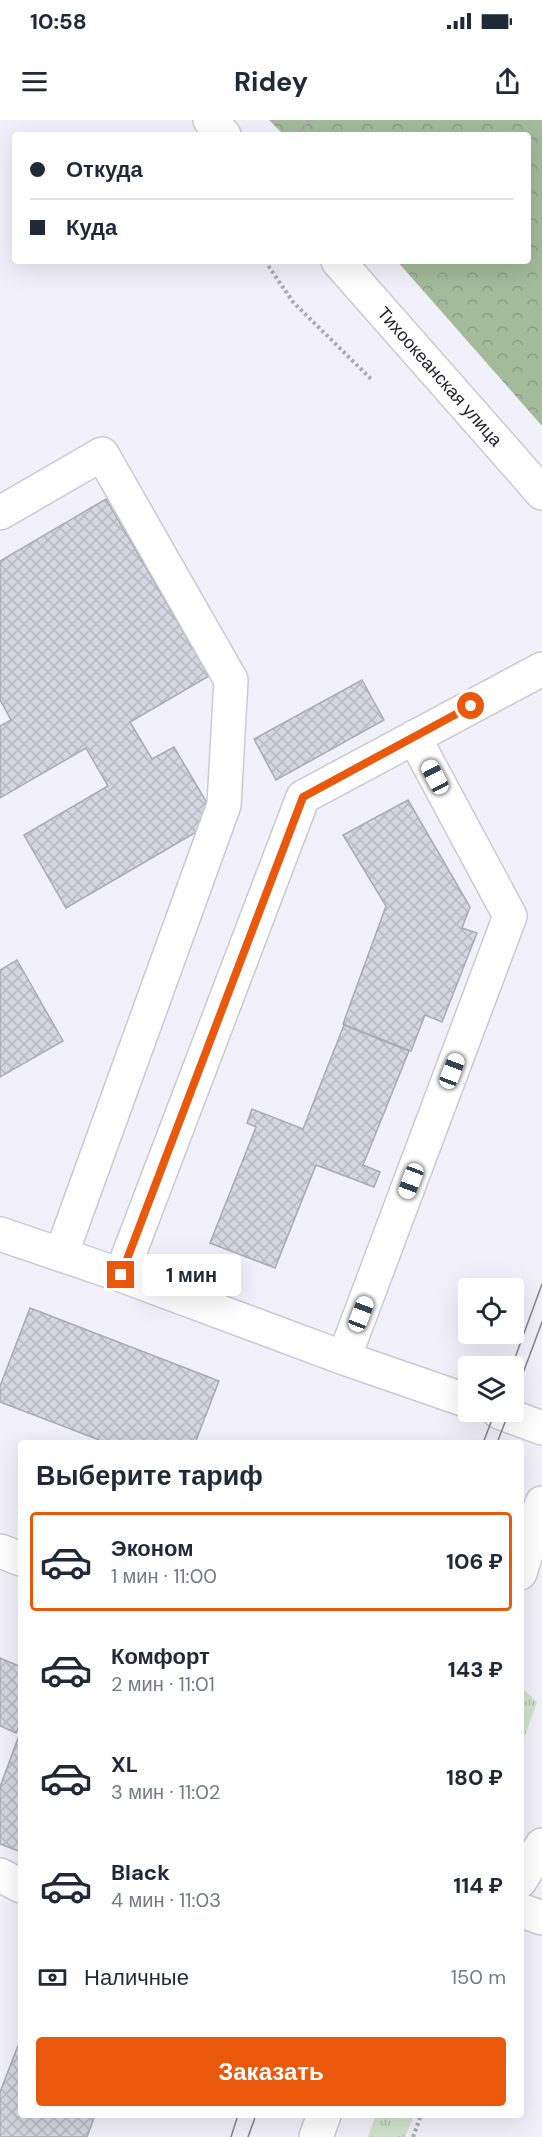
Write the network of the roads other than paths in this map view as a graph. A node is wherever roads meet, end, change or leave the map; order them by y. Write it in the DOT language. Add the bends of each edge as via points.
graph roads {
  1 [pos="210,120"];
  2 [pos="221,132"];
  3 [pos="341,264"];
  4 [pos="542,493"];
  5 [pos="0,513"];
  6 [pos="542,669"];
  7 [pos="414,737"];
  8 [pos="0,1234"];
  9 [pos="61,1255"];
  10 [pos="121,1275"];
  11 [pos="344,1358"];
  12 [pos="458,1398"];
  13 [pos="524,1421"];
  14 [pos="542,1428"];
  15 [pos="542,1503"];
  16 [pos="0,1551"];
  17 [pos="18,1558"];
  18 [pos="524,1560"];
  19 [pos="542,1845"];
  20 [pos="524,1874"];
  21 [pos="0,1875"];
  22 [pos="18,1884"];
  23 [pos="524,1911"];
  24 [pos="542,1918"];
  25 [pos="323,2118"];
  26 [pos="316,2137"];
  1 -- 2 [label="main road"];
  3 -- 4 [label="main road, Тихоокеанская улица"];
  5 -- 9 [label="main road" via="102,454 231,680 224,805"];
  6 -- 7 [label="main road"];
  7 -- 10 [label="main road" via="303,797"];
  7 -- 11 [label="main road" via="510,916"];
  8 -- 9 [label="main road"];
  9 -- 10 [label="main road"];
  10 -- 11 [label="main road"];
  11 -- 12 [label="main road"];
  13 -- 14 [label="main road"];
  15 -- 18 [label="main road"];
  16 -- 17 [label="main road"];
  19 -- 20 [label="main road"];
  21 -- 22 [label="main road"];
  23 -- 24 [label="main road"];
  25 -- 26 [label="main road"];
}
